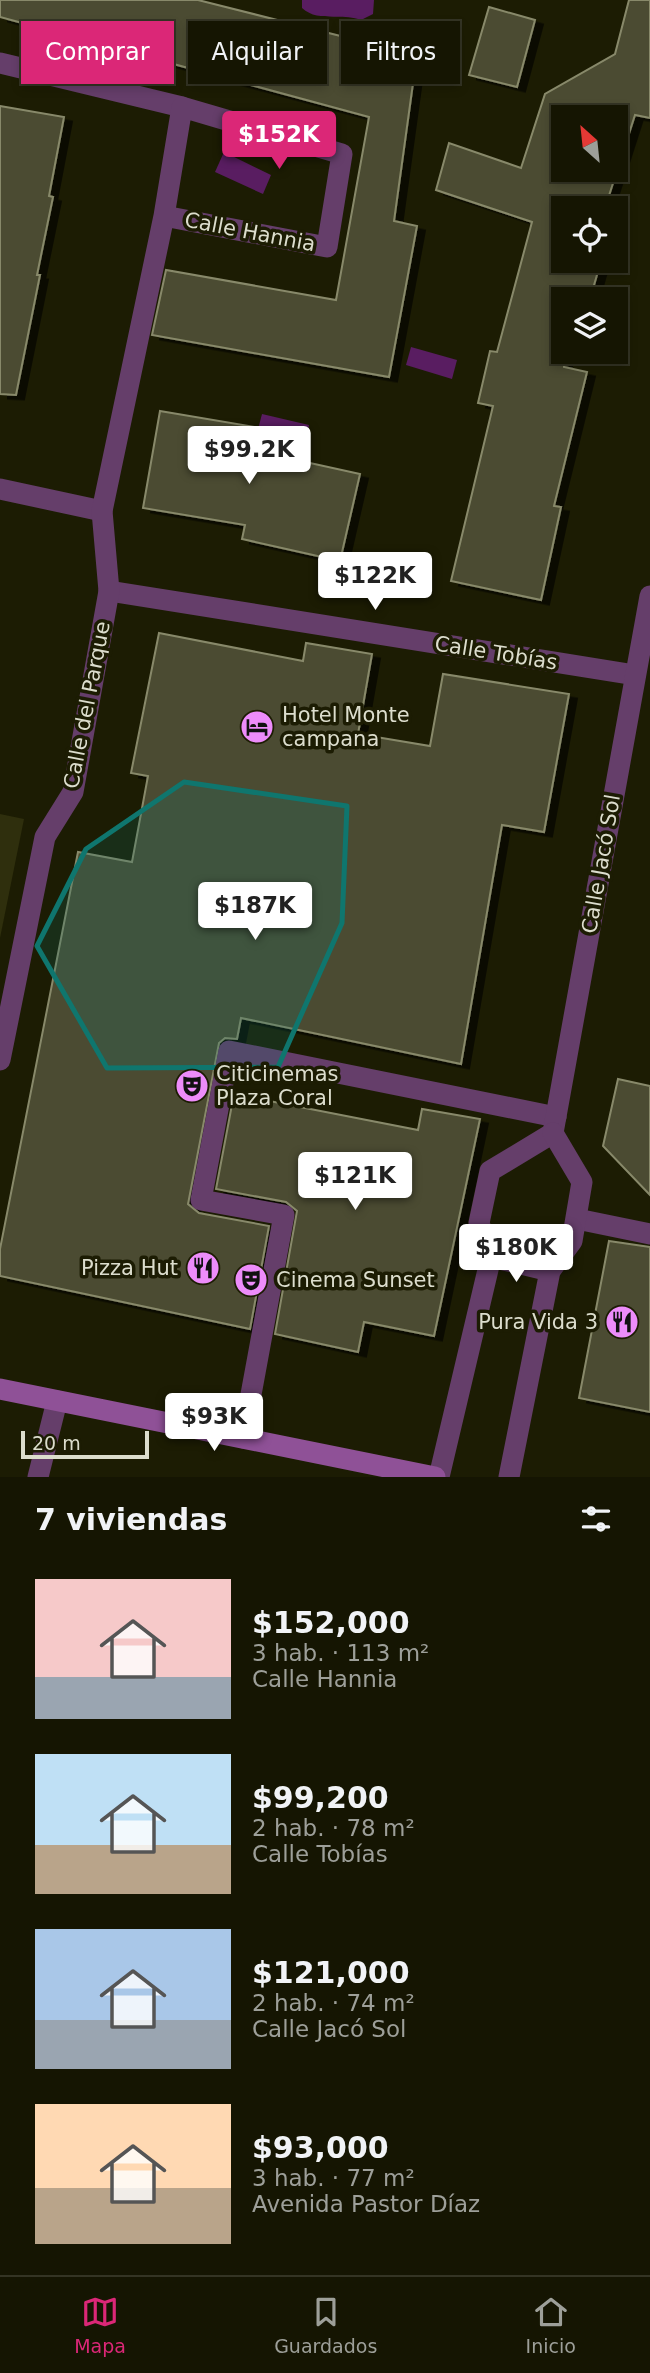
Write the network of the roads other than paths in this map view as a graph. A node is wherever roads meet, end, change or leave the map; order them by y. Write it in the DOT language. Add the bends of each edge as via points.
graph roads {
  1 [pos="0,63"];
  2 [pos="182,107"];
  3 [pos="164,216"];
  4 [pos="0,489"];
  5 [pos="102,511"];
  6 [pos="109,591"];
  7 [pos="650,596"];
  8 [pos="635,675"];
  9 [pos="0,1060"];
  10 [pos="554,1125"];
  11 [pos="577,1219"];
  12 [pos="650,1234"];
  13 [pos="491,1257"];
  14 [pos="550,1271"];
  15 [pos="0,1389"];
  16 [pos="57,1401"];
  17 [pos="243,1438"];
  18 [pos="38,1477"];
  19 [pos="437,1477"];
  20 [pos="509,1477"];
  1 -- 2 [label="street, Calle Hannia"];
  2 -- 3 [label="street, Calle Hannia"];
  2 -- 3 [label="street, Calle Hannia" via="342,154 327,247"];
  3 -- 5 [label="street, Calle Hannia"];
  4 -- 5 [label="street"];
  5 -- 6 [label="street, Calle Hannia"];
  6 -- 8 [label="street, Calle Tobías"];
  6 -- 9 [label="street, Calle del Parque" via="73,792 46,837"];
  7 -- 8 [label="street, Calle Jacó Sol"];
  8 -- 10 [label="street, Calle Jacó Sol"];
  10 -- 11 [label="street" via="582,1182"];
  10 -- 13 [label="street" via="490,1171 479,1223"];
  10 -- 17 [label="street" via="229,1051 201,1200 284,1216"];
  11 -- 12 [label="street"];
  11 -- 14 [label="street" via="572,1241"];
  13 -- 14 [label="street"];
  13 -- 19 [label="street"];
  14 -- 20 [label="street"];
  15 -- 16 [label="street"];
  16 -- 17 [label="street"];
  16 -- 18 [label="street"];
  17 -- 19 [label="street"];
}
